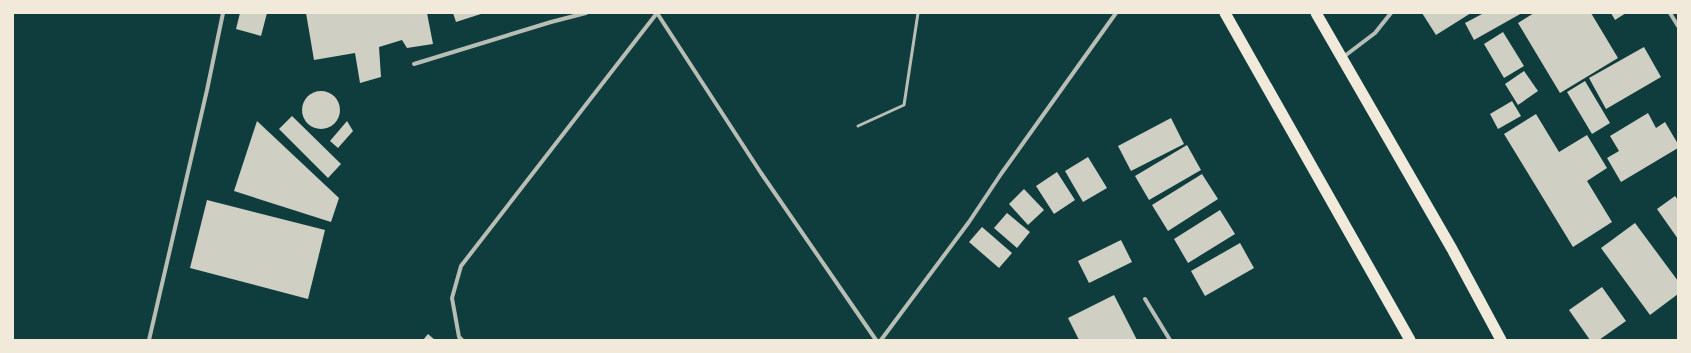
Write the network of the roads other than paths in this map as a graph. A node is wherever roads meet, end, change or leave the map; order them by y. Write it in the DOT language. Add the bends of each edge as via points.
graph roads {
  1 [pos="222,13"];
  2 [pos="586,13"];
  3 [pos="657,13"];
  4 [pos="918,13"];
  5 [pos="1116,13"];
  6 [pos="1225,13"];
  7 [pos="1316,13"];
  8 [pos="1391,13"];
  9 [pos="1670,13"];
  10 [pos="1678,26"];
  11 [pos="1342,58"];
  12 [pos="414,64"];
  13 [pos="858,126"];
  14 [pos="1145,299"];
  15 [pos="149,340"];
  16 [pos="462,340"];
  17 [pos="876,340"];
  18 [pos="881,340"];
  19 [pos="1170,340"];
  20 [pos="1410,340"];
  21 [pos="1501,340"];
  1 -- 15 [label="street" via="207,90"];
  2 -- 12 [label="street"];
  3 -- 16 [label="street" via="461,266 452,298 459,337"];
  3 -- 17 [label="street" via="760,173"];
  4 -- 13 [label="lane" via="904,105"];
  5 -- 18 [label="street" via="969,222"];
  6 -- 20 [label="highway"];
  7 -- 11 [label="highway"];
  8 -- 11 [label="street" via="1375,33"];
  9 -- 10 [label="street"];
  11 -- 21 [label="highway" via="1452,249"];
  14 -- 19 [label="street"];
}
